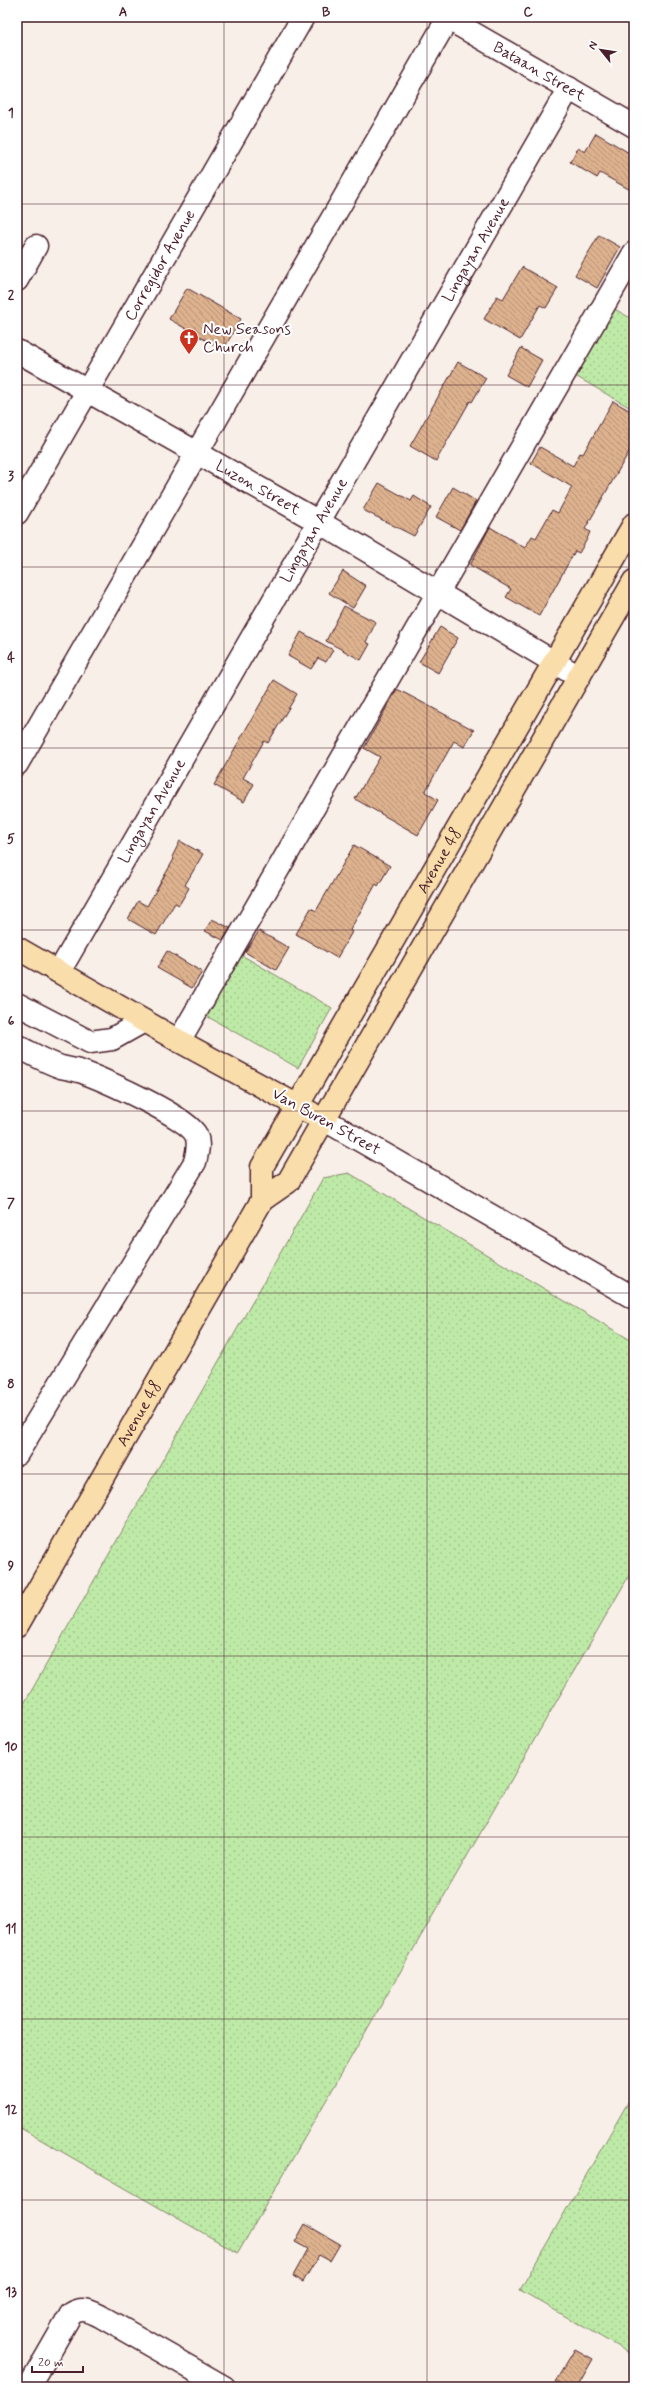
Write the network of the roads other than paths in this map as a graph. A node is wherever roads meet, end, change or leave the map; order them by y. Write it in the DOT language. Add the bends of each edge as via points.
graph roads {
  1 [pos="303,17"];
  2 [pos="446,18"];
  3 [pos="569,88"];
  4 [pos="634,126"];
  5 [pos="36,246"];
  6 [pos="634,253"];
  7 [pos="17,280"];
  8 [pos="17,351"];
  9 [pos="87,392"];
  10 [pos="196,453"];
  11 [pos="17,513"];
  12 [pos="319,522"];
  13 [pos="634,524"];
  14 [pos="634,581"];
  15 [pos="438,593"];
  16 [pos="554,663"];
  17 [pos="579,677"];
  18 [pos="17,764"];
  19 [pos="17,948"];
  20 [pos="59,972"];
  21 [pos="17,1004"];
  22 [pos="144,1021"];
  23 [pos="78,1037"];
  24 [pos="105,1041"];
  25 [pos="179,1041"];
  26 [pos="17,1046"];
  27 [pos="61,1067"];
  28 [pos="84,1072"];
  29 [pos="298,1105"];
  30 [pos="323,1119"];
  31 [pos="262,1200"];
  32 [pos="634,1298"];
  33 [pos="17,1454"];
  34 [pos="17,1626"];
  35 [pos="29,2387"];
  36 [pos="224,2387"];
  1 -- 9 [label="street, Corregidor Avenue"];
  2 -- 3 [label="street, Bataan Street"];
  2 -- 10 [label="street"];
  3 -- 4 [label="street, Bataan Street"];
  3 -- 12 [label="street, Lingayan Avenue"];
  5 -- 7 [label="street"];
  6 -- 15 [label="street"];
  8 -- 9 [label="street, Luzon Street"];
  9 -- 10 [label="street, Luzon Street"];
  9 -- 11 [label="street, Corregidor Avenue"];
  10 -- 12 [label="street, Luzon Street"];
  10 -- 18 [label="street"];
  12 -- 15 [label="street, Luzon Street"];
  12 -- 20 [label="street, Lingayan Avenue"];
  13 -- 16 [label="main road, Avenue 48"];
  14 -- 17 [label="main road, Avenue 48"];
  15 -- 16 [label="street, Luzon Street"];
  15 -- 25 [label="street"];
  16 -- 17 [label="street, Luzon Street"];
  16 -- 29 [label="main road, Avenue 48"];
  17 -- 30 [label="main road, Avenue 48"];
  19 -- 20 [label="main road, Van Buren Street"];
  20 -- 22 [label="main road, Van Buren Street"];
  21 -- 23 [label="street"];
  22 -- 24 [label="street"];
  22 -- 25 [label="main road, Van Buren Street"];
  23 -- 24 [label="street" via="90,1042"];
  23 -- 27 [label="street"];
  24 -- 28 [label="street"];
  25 -- 29 [label="main road, Van Buren Street"];
  26 -- 27 [label="street"];
  27 -- 28 [label="street"];
  28 -- 33 [label="street" via="171,1114 196,1135 198,1147 195,1162"];
  29 -- 30 [label="main road, Van Buren Street"];
  29 -- 31 [label="main road, Avenue 48" via="262,1167"];
  30 -- 31 [label="main road, Avenue 48" via="288,1182"];
  30 -- 32 [label="street, Van Buren Street"];
  31 -- 34 [label="main road, Avenue 48"];
  35 -- 36 [label="street" via="71,2314 79,2309 100,2316"];
}
